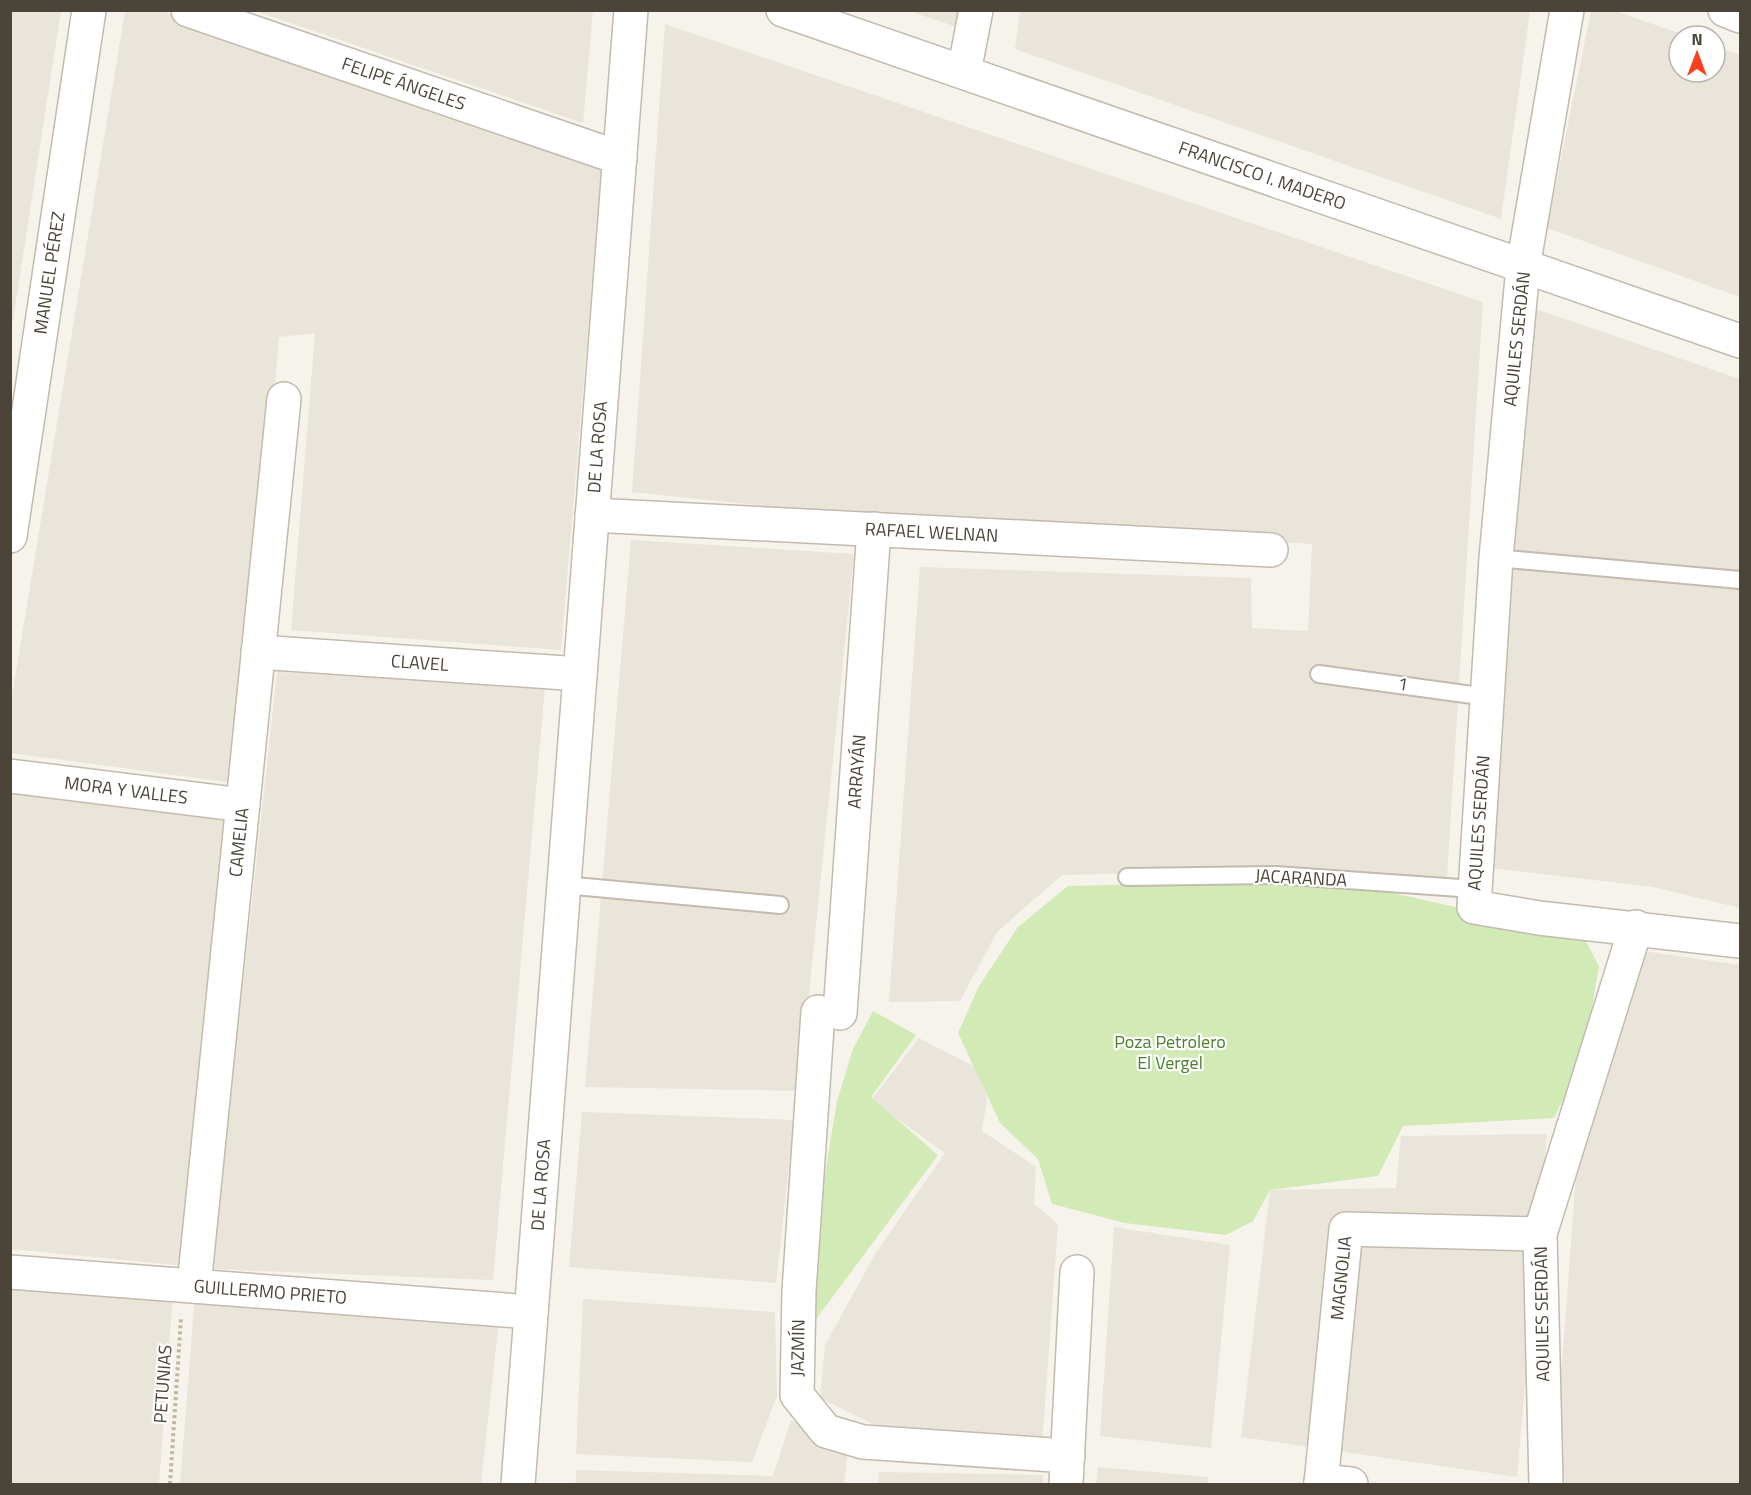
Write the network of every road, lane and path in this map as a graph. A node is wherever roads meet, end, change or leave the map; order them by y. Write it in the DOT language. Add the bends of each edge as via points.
graph roads {
  1 [pos="89,10"];
  2 [pos="188,10"];
  3 [pos="631,10"];
  4 [pos="783,10"];
  5 [pos="976,10"];
  6 [pos="1567,10"];
  7 [pos="1725,10"];
  8 [pos="1740,16"];
  9 [pos="964,72"];
  10 [pos="620,158"];
  11 [pos="1524,267"];
  12 [pos="1740,341"];
  13 [pos="284,399"];
  14 [pos="18,439"];
  15 [pos="592,515"];
  16 [pos="874,530"];
  17 [pos="10,536"];
  18 [pos="1271,550"];
  19 [pos="1496,558"];
  20 [pos="1740,580"];
  21 [pos="258,652"];
  22 [pos="580,674"];
  23 [pos="1319,674"];
  24 [pos="1487,697"];
  25 [pos="10,776"];
  26 [pos="243,805"];
  27 [pos="1128,877"];
  28 [pos="564,885"];
  29 [pos="1473,889"];
  30 [pos="780,904"];
  31 [pos="1636,927"];
  32 [pos="1740,941"];
  33 [pos="829,1013"];
  34 [pos="1540,1234"];
  35 [pos="10,1272"];
  36 [pos="1077,1272"];
  37 [pos="188,1286"];
  38 [pos="531,1312"];
  39 [pos="1067,1470"];
  40 [pos="1331,1483"];
  41 [pos="170,1485"];
  42 [pos="518,1485"];
  43 [pos="1546,1485"];
  1 -- 14 [label="street, MANUEL PÉREZ"];
  2 -- 10 [label="street, FELIPE ÁNGELES"];
  3 -- 10 [label="street, DE LA ROSA"];
  4 -- 9 [label="street, FRANCISCO I. MADERO"];
  5 -- 9 [label="street"];
  6 -- 11 [label="street, AQUILES SERDÁN"];
  7 -- 8 [label="street"];
  9 -- 11 [label="street, FRANCISCO I. MADERO"];
  10 -- 15 [label="street, DE LA ROSA"];
  11 -- 12 [label="street, FRANCISCO I. MADERO"];
  11 -- 19 [label="street, AQUILES SERDÁN"];
  13 -- 21 [label="street, CAMELIA"];
  14 -- 17 [label="street, MANUEL PÉREZ"];
  15 -- 16 [label="street, RAFAEL WELNAN"];
  15 -- 22 [label="street, DE LA ROSA"];
  16 -- 18 [label="street, RAFAEL WELNAN"];
  16 -- 33 [label="street, ARRAYÁN"];
  19 -- 20 [label="lane"];
  19 -- 24 [label="street, AQUILES SERDÁN"];
  21 -- 22 [label="street, CLAVEL"];
  21 -- 26 [label="street, CAMELIA"];
  22 -- 28 [label="street, DE LA ROSA"];
  23 -- 24 [label="lane, 1"];
  24 -- 29 [label="street, AQUILES SERDÁN"];
  25 -- 26 [label="street, MORA Y VALLES"];
  26 -- 37 [label="street, CAMELIA"];
  27 -- 29 [label="lane, JACARANDA" via="1276,875"];
  28 -- 30 [label="lane"];
  28 -- 38 [label="street, DE LA ROSA"];
  29 -- 31 [label="street, AQUILES SERDÁN" via="1474,907"];
  31 -- 32 [label="street"];
  31 -- 34 [label="street, AQUILES SERDÁN"];
  33 -- 39 [label="street, JAZMÍN" via="799,1291 797,1395 826,1431 863,1442"];
  34 -- 40 [label="street, MAGNOLIA" via="1346,1229"];
  34 -- 43 [label="street, AQUILES SERDÁN"];
  35 -- 37 [label="street, GUILLERMO PRIETO"];
  36 -- 39 [label="street"];
  37 -- 38 [label="street, GUILLERMO PRIETO"];
  37 -- 41 [label="path, PETUNIAS"];
  38 -- 42 [label="street, DE LA ROSA"];
}
